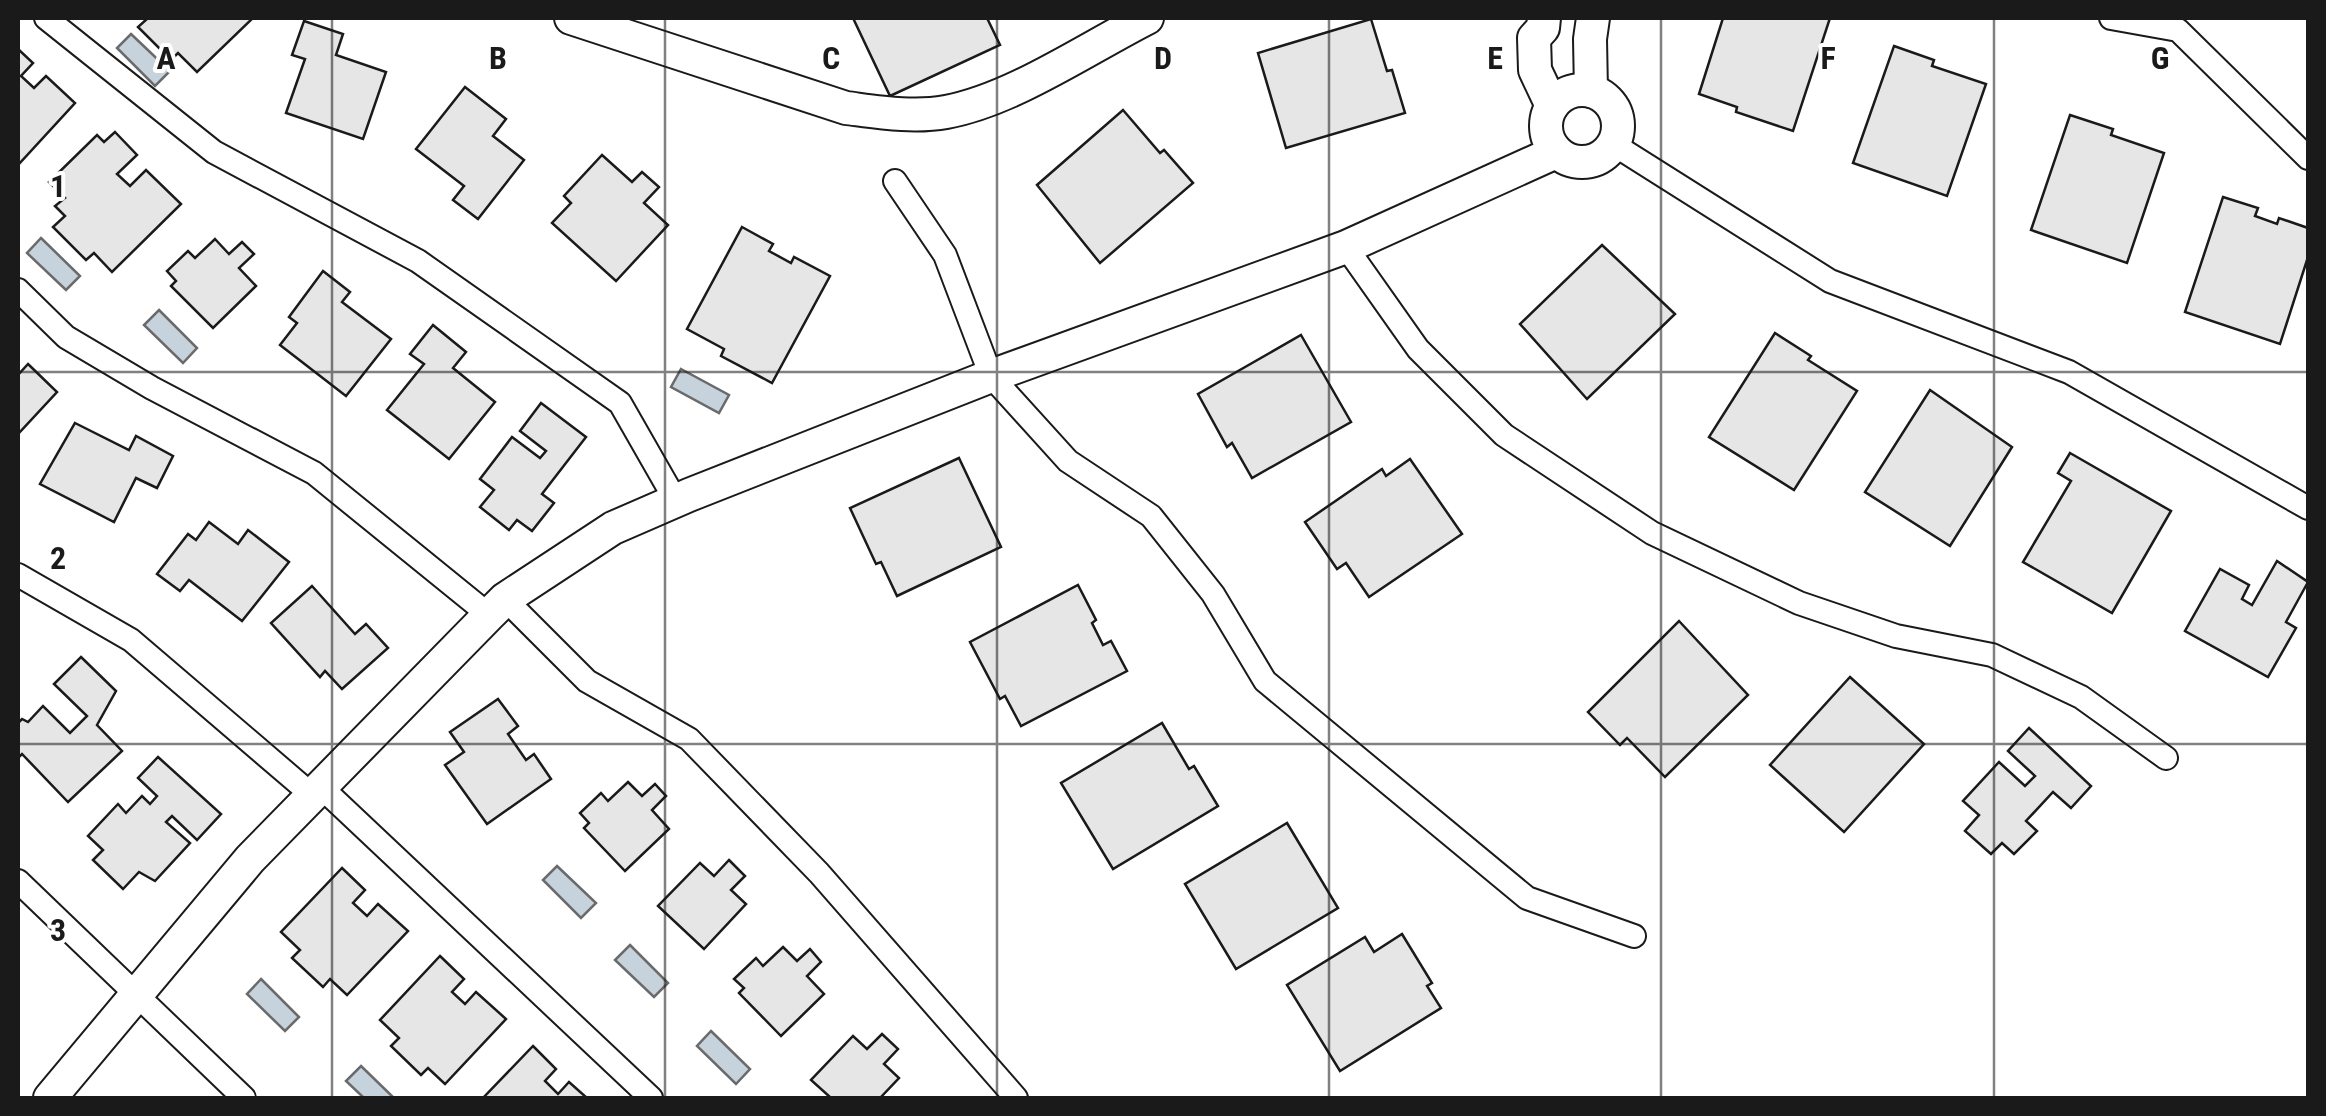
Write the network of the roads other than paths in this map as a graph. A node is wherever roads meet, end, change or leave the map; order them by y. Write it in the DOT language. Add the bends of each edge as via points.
graph roads {
  1 [pos="46,18"];
  2 [pos="572,18"];
  3 [pos="1146,18"];
  4 [pos="1593,18"];
  5 [pos="2110,18"];
  6 [pos="1536,24"];
  7 [pos="1591,90"];
  8 [pos="1552,106"];
  9 [pos="1614,144"];
  10 [pos="1556,152"];
  11 [pos="2308,158"];
  12 [pos="895,181"];
  13 [pos="1346,247"];
  14 [pos="18,290"];
  15 [pos="991,376"];
  16 [pos="676,500"];
  17 [pos="2308,508"];
  18 [pos="18,574"];
  19 [pos="497,607"];
  20 [pos="2166,758"];
  21 [pos="316,791"];
  22 [pos="18,881"];
  23 [pos="1634,936"];
  24 [pos="136,994"];
  25 [pos="50,1098"];
  26 [pos="244,1098"];
  27 [pos="652,1098"];
  28 [pos="1016,1098"];
  1 -- 16 [label="street" via="214,152 418,261 620,403"];
  2 -- 3 [label="street" via="846,108 892,114 942,113 989,101"];
  4 -- 7 [label="street"];
  5 -- 11 [label="street" via="2178,30"];
  6 -- 8 [label="street" via="1536,70"];
  7 -- 8 [label="street" via="1566,94"];
  7 -- 9 [label="street" via="1614,108"];
  8 -- 10 [label="street" via="1546,130"];
  9 -- 10 [label="street" via="1594,160 1579,162"];
  9 -- 17 [label="street" via="1830,281 2069,372"];
  10 -- 13 [label="street"];
  12 -- 15 [label="street" via="944,255"];
  13 -- 15 [label="street"];
  13 -- 20 [label="street" via="1418,349 1504,435 1652,534 1799,603 1896,636 1992,655 2080,697"];
  14 -- 19 [label="street" via="66,337 314,473"];
  15 -- 16 [label="street"];
  15 -- 23 [label="street" via="1068,461 1150,516 1213,594 1265,680 1527,898"];
  16 -- 19 [label="street" via="613,528"];
  18 -- 21 [label="street" via="131,640"];
  19 -- 21 [label="street"];
  19 -- 28 [label="street" via="588,682 688,739 819,874"];
  21 -- 24 [label="street"];
  21 -- 27 [label="street"];
  22 -- 24 [label="street"];
  24 -- 25 [label="street"];
  24 -- 26 [label="street"];
}
